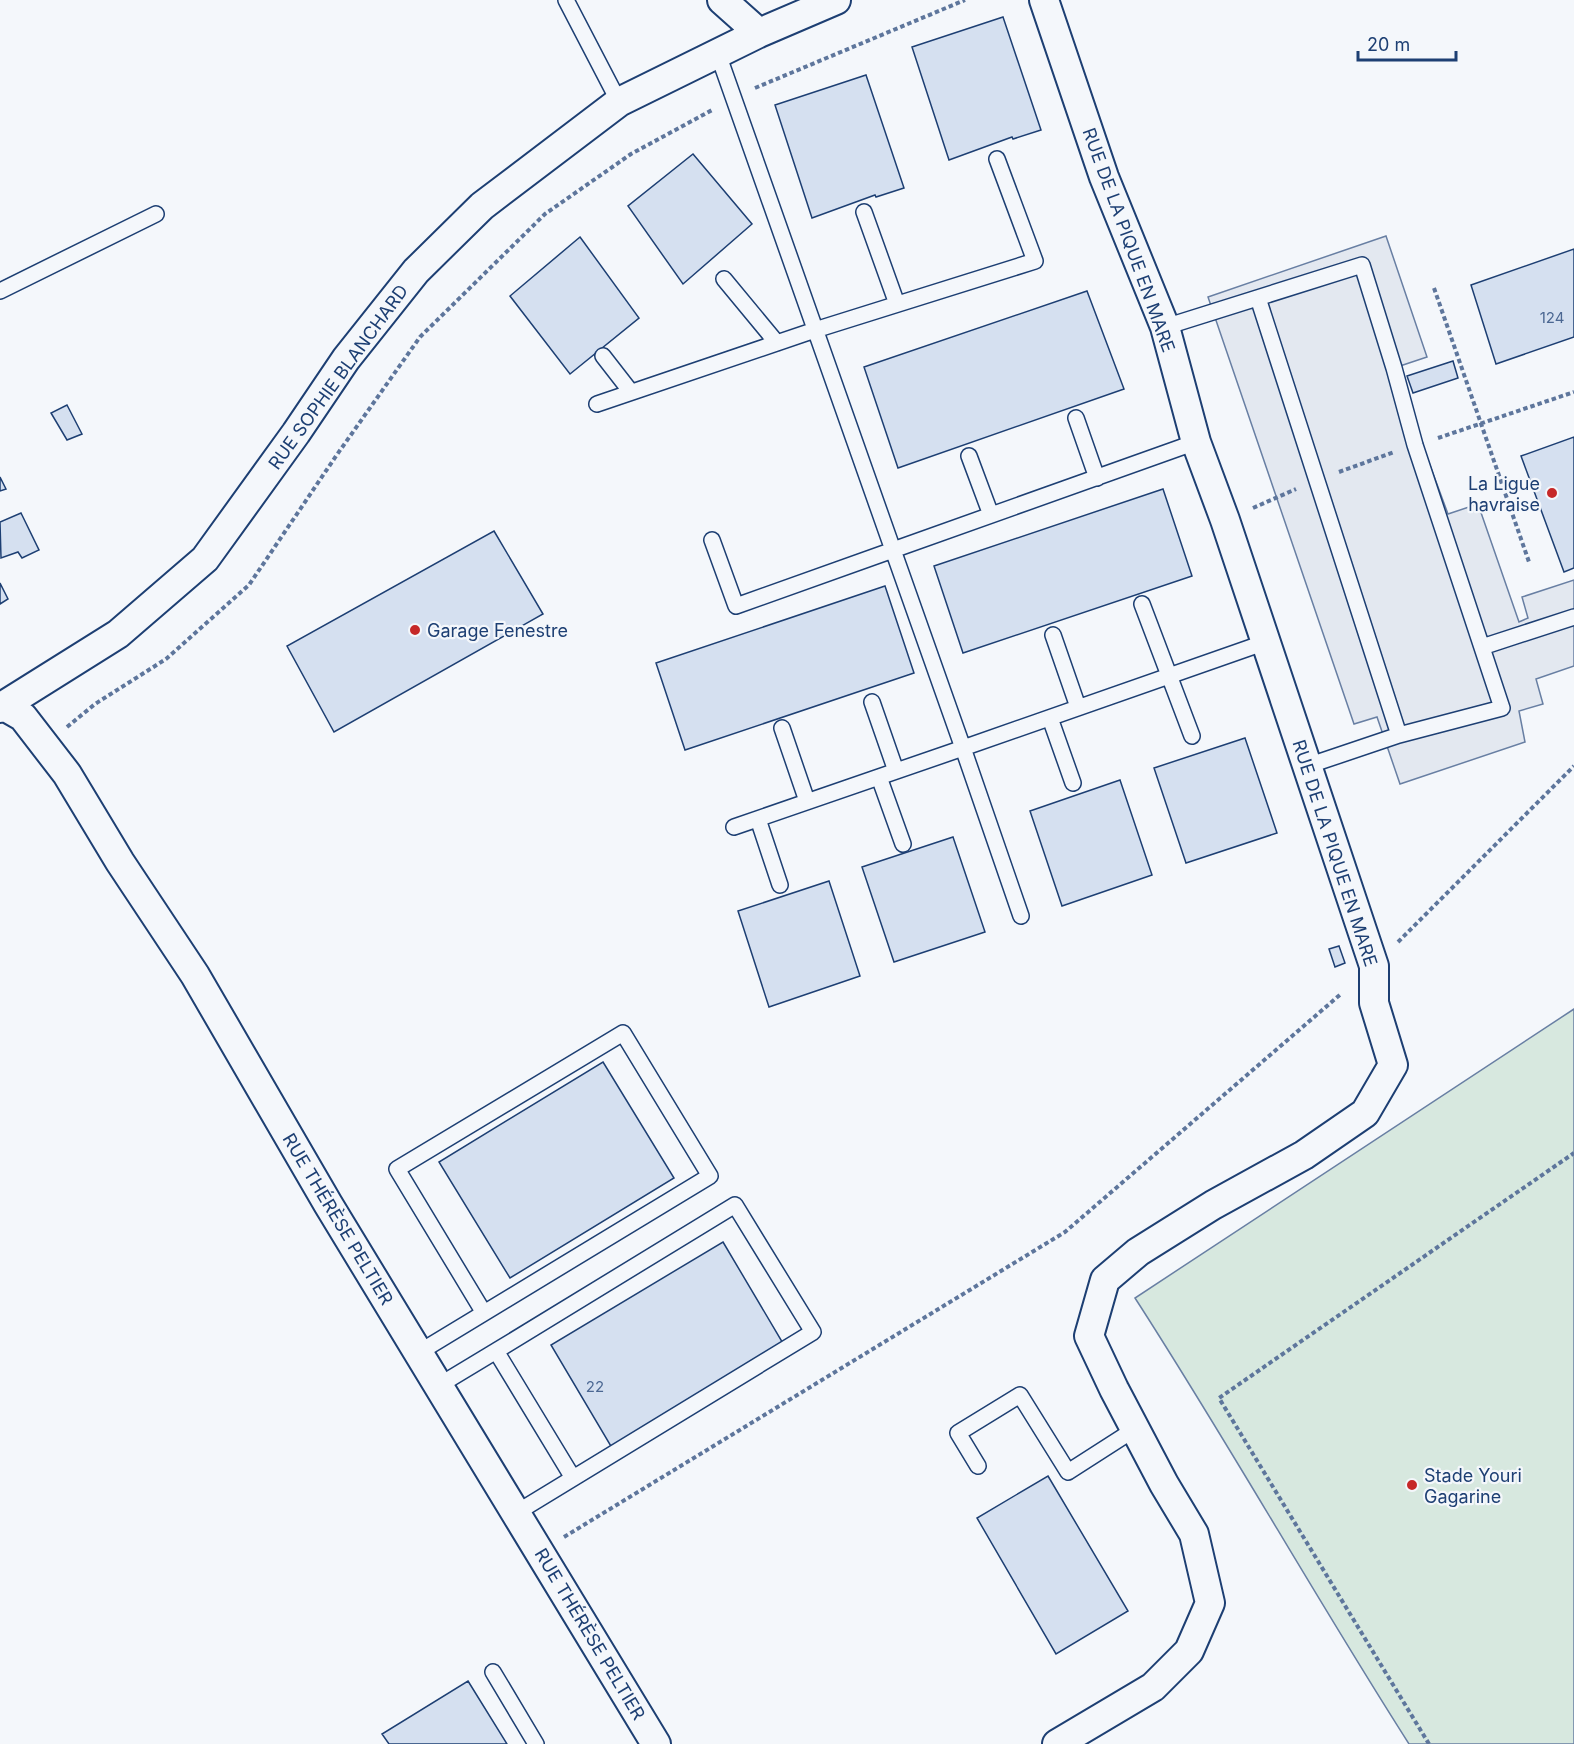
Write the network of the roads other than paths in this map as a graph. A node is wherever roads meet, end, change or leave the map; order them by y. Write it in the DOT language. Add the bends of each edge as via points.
graph roads {
  1 [pos="566,0"];
  2 [pos="723,0"];
  3 [pos="836,0"];
  4 [pos="1044,0"];
  5 [pos="759,33"];
  6 [pos="718,54"];
  7 [pos="619,102"];
  8 [pos="997,159"];
  9 [pos="864,212"];
  10 [pos="156,214"];
  11 [pos="724,279"];
  12 [pos="0,291"];
  13 [pos="1258,297"];
  14 [pos="897,304"];
  15 [pos="1165,327"];
  16 [pos="815,330"];
  17 [pos="777,343"];
  18 [pos="603,356"];
  19 [pos="631,392"];
  20 [pos="597,404"];
  21 [pos="1076,417"];
  22 [pos="1196,442"];
  23 [pos="969,456"];
  24 [pos="1097,477"];
  25 [pos="991,515"];
  26 [pos="712,540"];
  27 [pos="893,550"];
  28 [pos="1142,604"];
  29 [pos="1574,617"];
  30 [pos="1053,636"];
  31 [pos="1266,642"];
  32 [pos="1482,647"];
  33 [pos="1169,675"];
  34 [pos="872,702"];
  35 [pos="2,707"];
  36 [pos="1078,707"];
  37 [pos="1050,717"];
  38 [pos="782,728"];
  39 [pos="1399,735"];
  40 [pos="1192,736"];
  41 [pos="963,748"];
  42 [pos="1307,766"];
  43 [pos="896,771"];
  44 [pos="879,777"];
  45 [pos="1073,783"];
  46 [pos="807,801"];
  47 [pos="758,819"];
  48 [pos="734,827"];
  49 [pos="903,844"];
  50 [pos="780,885"];
  51 [pos="1021,916"];
  52 [pos="484,1313"];
  53 [pos="496,1351"];
  54 [pos="418,1353"];
  55 [pos="438,1386"];
  56 [pos="1135,1429"];
  57 [pos="978,1466"];
  58 [pos="573,1478"];
  59 [pos="516,1513"];
  60 [pos="493,1672"];
  61 [pos="536,1744"];
  62 [pos="657,1744"];
  63 [pos="1057,1744"];
  1 -- 7 [label="lane"];
  2 -- 5 [label="street"];
  3 -- 5 [label="street, RUE SOPHIE BLANCHARD"];
  4 -- 15 [label="street, RUE DE LA PIQUE EN MARE" via="1104,177"];
  5 -- 6 [label="street, RUE SOPHIE BLANCHARD"];
  6 -- 7 [label="street, RUE SOPHIE BLANCHARD"];
  6 -- 16 [label="lane"];
  7 -- 35 [label="street, RUE SOPHIE BLANCHARD" via="482,206 416,271 346,359 205,559 118,634"];
  8 -- 14 [label="lane" via="1035,261"];
  9 -- 14 [label="lane"];
  10 -- 12 [label="lane"];
  11 -- 17 [label="lane"];
  13 -- 15 [label="lane"];
  13 -- 32 [label="lane" via="1362,265 1415,445"];
  13 -- 39 [label="lane"];
  14 -- 16 [label="lane"];
  15 -- 22 [label="street, RUE DE LA PIQUE EN MARE"];
  16 -- 17 [label="lane"];
  16 -- 27 [label="lane"];
  17 -- 19 [label="lane"];
  18 -- 19 [label="lane"];
  19 -- 20 [label="lane"];
  21 -- 24 [label="lane"];
  22 -- 24 [label="lane"];
  22 -- 31 [label="street, RUE DE LA PIQUE EN MARE"];
  23 -- 25 [label="lane"];
  24 -- 25 [label="lane"];
  25 -- 27 [label="lane"];
  26 -- 27 [label="lane" via="736,606"];
  27 -- 41 [label="lane"];
  28 -- 33 [label="lane"];
  29 -- 32 [label="lane"];
  30 -- 36 [label="lane"];
  31 -- 33 [label="lane"];
  31 -- 42 [label="street, RUE DE LA PIQUE EN MARE"];
  32 -- 39 [label="lane" via="1502,708"];
  33 -- 36 [label="lane"];
  33 -- 40 [label="lane"];
  34 -- 43 [label="lane"];
  35 -- 54 [label="street, RUE THÉRÈSE PELTIER" via="23,717 67,774 195,975"];
  36 -- 37 [label="lane"];
  37 -- 41 [label="lane"];
  37 -- 45 [label="lane"];
  38 -- 46 [label="lane"];
  39 -- 42 [label="lane"];
  41 -- 43 [label="lane"];
  41 -- 51 [label="lane"];
  42 -- 56 [label="street, RUE DE LA PIQUE EN MARE" via="1374,966 1374,1003 1393,1065 1365,1113 1304,1155 1138,1252 1105,1280 1089,1336"];
  43 -- 44 [label="lane"];
  44 -- 46 [label="lane"];
  44 -- 49 [label="lane"];
  46 -- 47 [label="lane"];
  47 -- 48 [label="lane"];
  47 -- 50 [label="lane"];
  52 -- 52 [label="lane" via="710,1176 623,1032 397,1170"];
  52 -- 54 [label="lane"];
  53 -- 55 [label="lane"];
  53 -- 58 [label="lane"];
  53 -- 58 [label="lane" via="735,1205 813,1332"];
  54 -- 55 [label="street, RUE THÉRÈSE PELTIER"];
  55 -- 59 [label="street, RUE THÉRÈSE PELTIER"];
  56 -- 57 [label="lane" via="1068,1472 1020,1395 958,1433"];
  56 -- 63 [label="street, RUE DE LA PIQUE EN MARE" via="1194,1534 1210,1604 1188,1651 1153,1687"];
  58 -- 59 [label="lane"];
  59 -- 62 [label="street, RUE THÉRÈSE PELTIER"];
  60 -- 61 [label="lane"];
}
